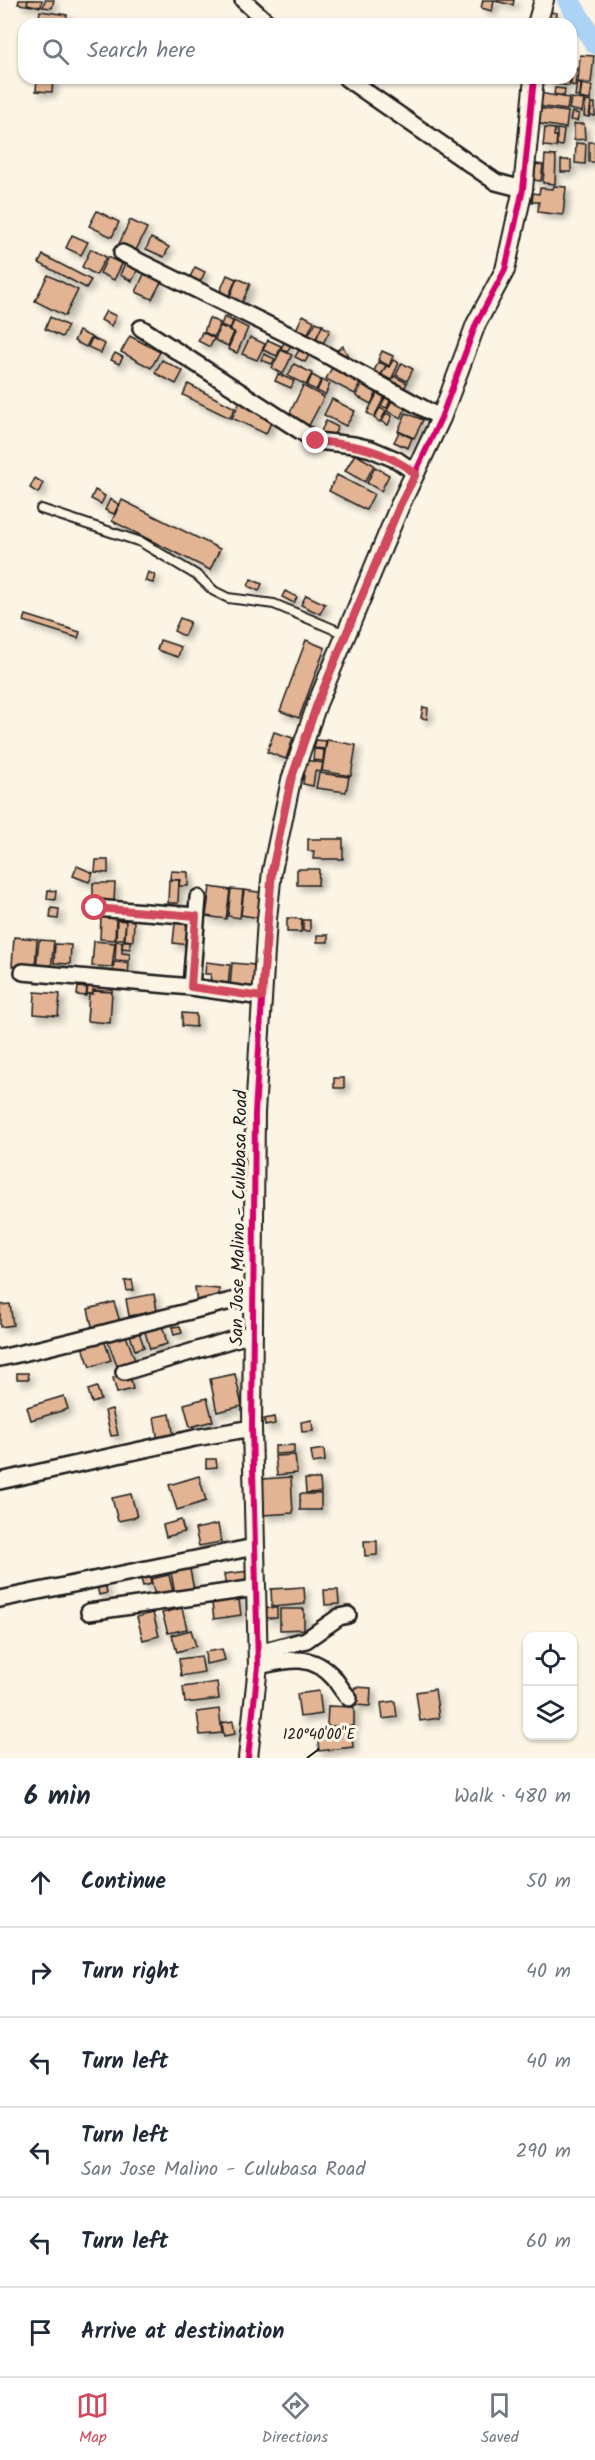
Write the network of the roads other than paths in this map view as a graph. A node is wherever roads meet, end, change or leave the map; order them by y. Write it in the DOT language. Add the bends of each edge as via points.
graph roads {
  1 [pos="243,0"];
  2 [pos="544,0"];
  3 [pos="262,18"];
  4 [pos="539,18"];
  5 [pos="355,84"];
  6 [pos="533,84"];
  7 [pos="523,189"];
  8 [pos="122,253"];
  9 [pos="141,328"];
  10 [pos="441,418"];
  11 [pos="416,474"];
  12 [pos="41,509"];
  13 [pos="346,634"];
  14 [pos="198,898"];
  15 [pos="95,908"];
  16 [pos="196,916"];
  17 [pos="22,972"];
  18 [pos="191,987"];
  19 [pos="262,997"];
  20 [pos="253,1296"];
  21 [pos="254,1333"];
  22 [pos="0,1358"];
  23 [pos="124,1372"];
  24 [pos="252,1428"];
  25 [pos="0,1481"];
  26 [pos="254,1547"];
  27 [pos="256,1588"];
  28 [pos="0,1599"];
  29 [pos="90,1612"];
  30 [pos="348,1615"];
  31 [pos="258,1660"];
  32 [pos="349,1698"];
  33 [pos="249,1758"];
  1 -- 3 [label="street"];
  2 -- 4 [label="street"];
  5 -- 7 [label="street" via="496,182"];
  6 -- 7 [label="street, San Jose Malino - Culubasa Road"];
  7 -- 10 [label="street, San Jose Malino - Culubasa Road" via="506,270 476,324"];
  8 -- 10 [label="street" via="301,341"];
  9 -- 11 [label="street" via="316,441 370,449 397,460"];
  10 -- 11 [label="street, San Jose Malino - Culubasa Road"];
  11 -- 13 [label="street, San Jose Malino - Culubasa Road"];
  12 -- 13 [label="lane" via="141,542 228,598 274,604"];
  13 -- 19 [label="street, San Jose Malino - Culubasa Road" via="291,780 272,871"];
  14 -- 16 [label="street"];
  15 -- 16 [label="street"];
  16 -- 18 [label="street"];
  17 -- 18 [label="street"];
  18 -- 19 [label="street"];
  19 -- 20 [label="street, San Jose Malino - Culubasa Road" via="255,1113"];
  20 -- 21 [label="street, San Jose Malino - Culubasa Road"];
  20 -- 22 [label="street"];
  21 -- 23 [label="street"];
  21 -- 24 [label="street, San Jose Malino - Culubasa Road"];
  24 -- 25 [label="street"];
  24 -- 26 [label="street, San Jose Malino - Culubasa Road"];
  26 -- 27 [label="street, San Jose Malino - Culubasa Road"];
  26 -- 28 [label="street"];
  27 -- 29 [label="street"];
  27 -- 31 [label="street, San Jose Malino - Culubasa Road"];
  30 -- 31 [label="street" via="306,1640"];
  31 -- 32 [label="street" via="297,1658 310,1662 323,1668"];
  31 -- 33 [label="street, San Jose Malino - Culubasa Road"];
}
